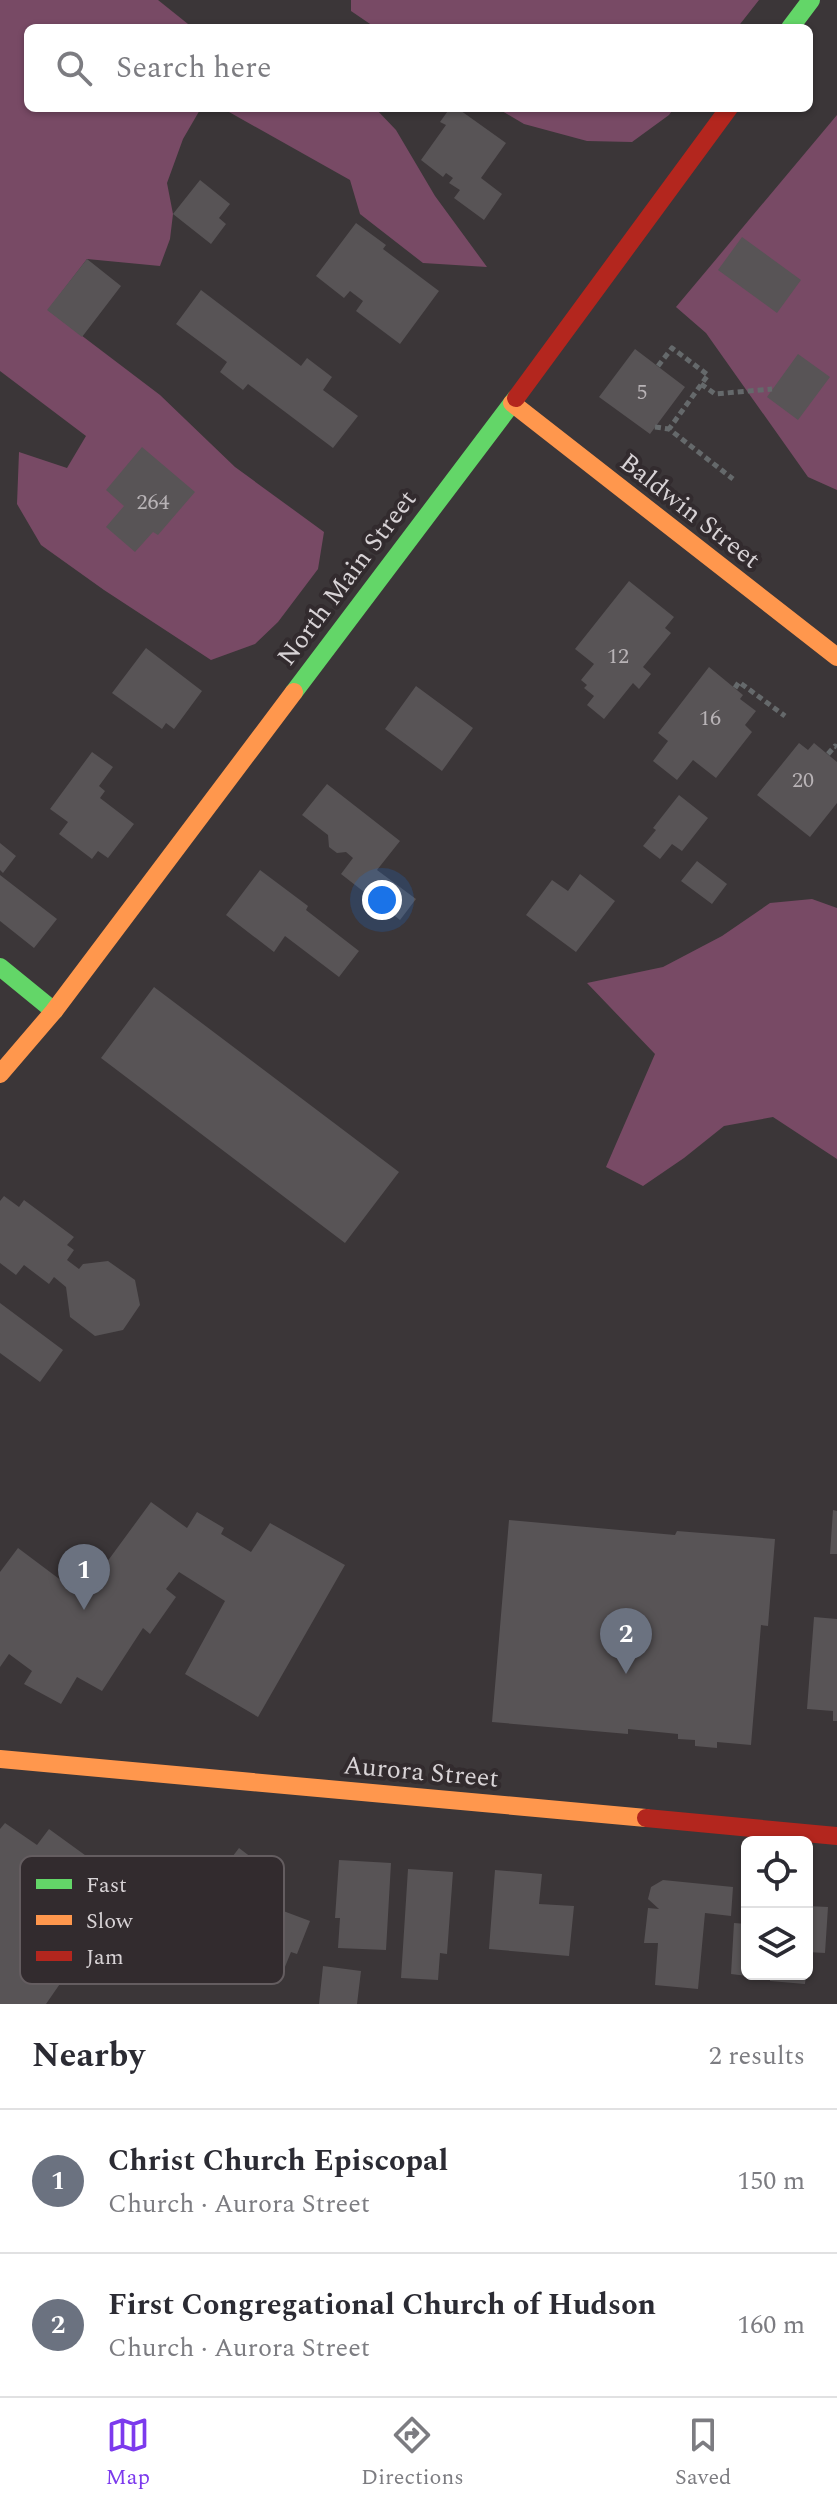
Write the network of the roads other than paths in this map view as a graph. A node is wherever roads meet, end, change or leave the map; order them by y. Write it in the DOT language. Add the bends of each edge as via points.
graph roads {
  1 [pos="811,0"];
  2 [pos="793,24"];
  3 [pos="726,112"];
  4 [pos="512,403"];
  5 [pos="837,657"];
  6 [pos="0,967"];
  7 [pos="54,1011"];
  8 [pos="0,1074"];
  9 [pos="0,1759"];
  10 [pos="837,1836"];
  1 -- 2 [label="street"];
  3 -- 4 [label="street, North Main Street"];
  4 -- 5 [label="street, Baldwin Street"];
  4 -- 7 [label="street, North Main Street"];
  6 -- 7 [label="street"];
  7 -- 8 [label="street, North Main Street"];
  9 -- 10 [label="street, Aurora Street"];
}
